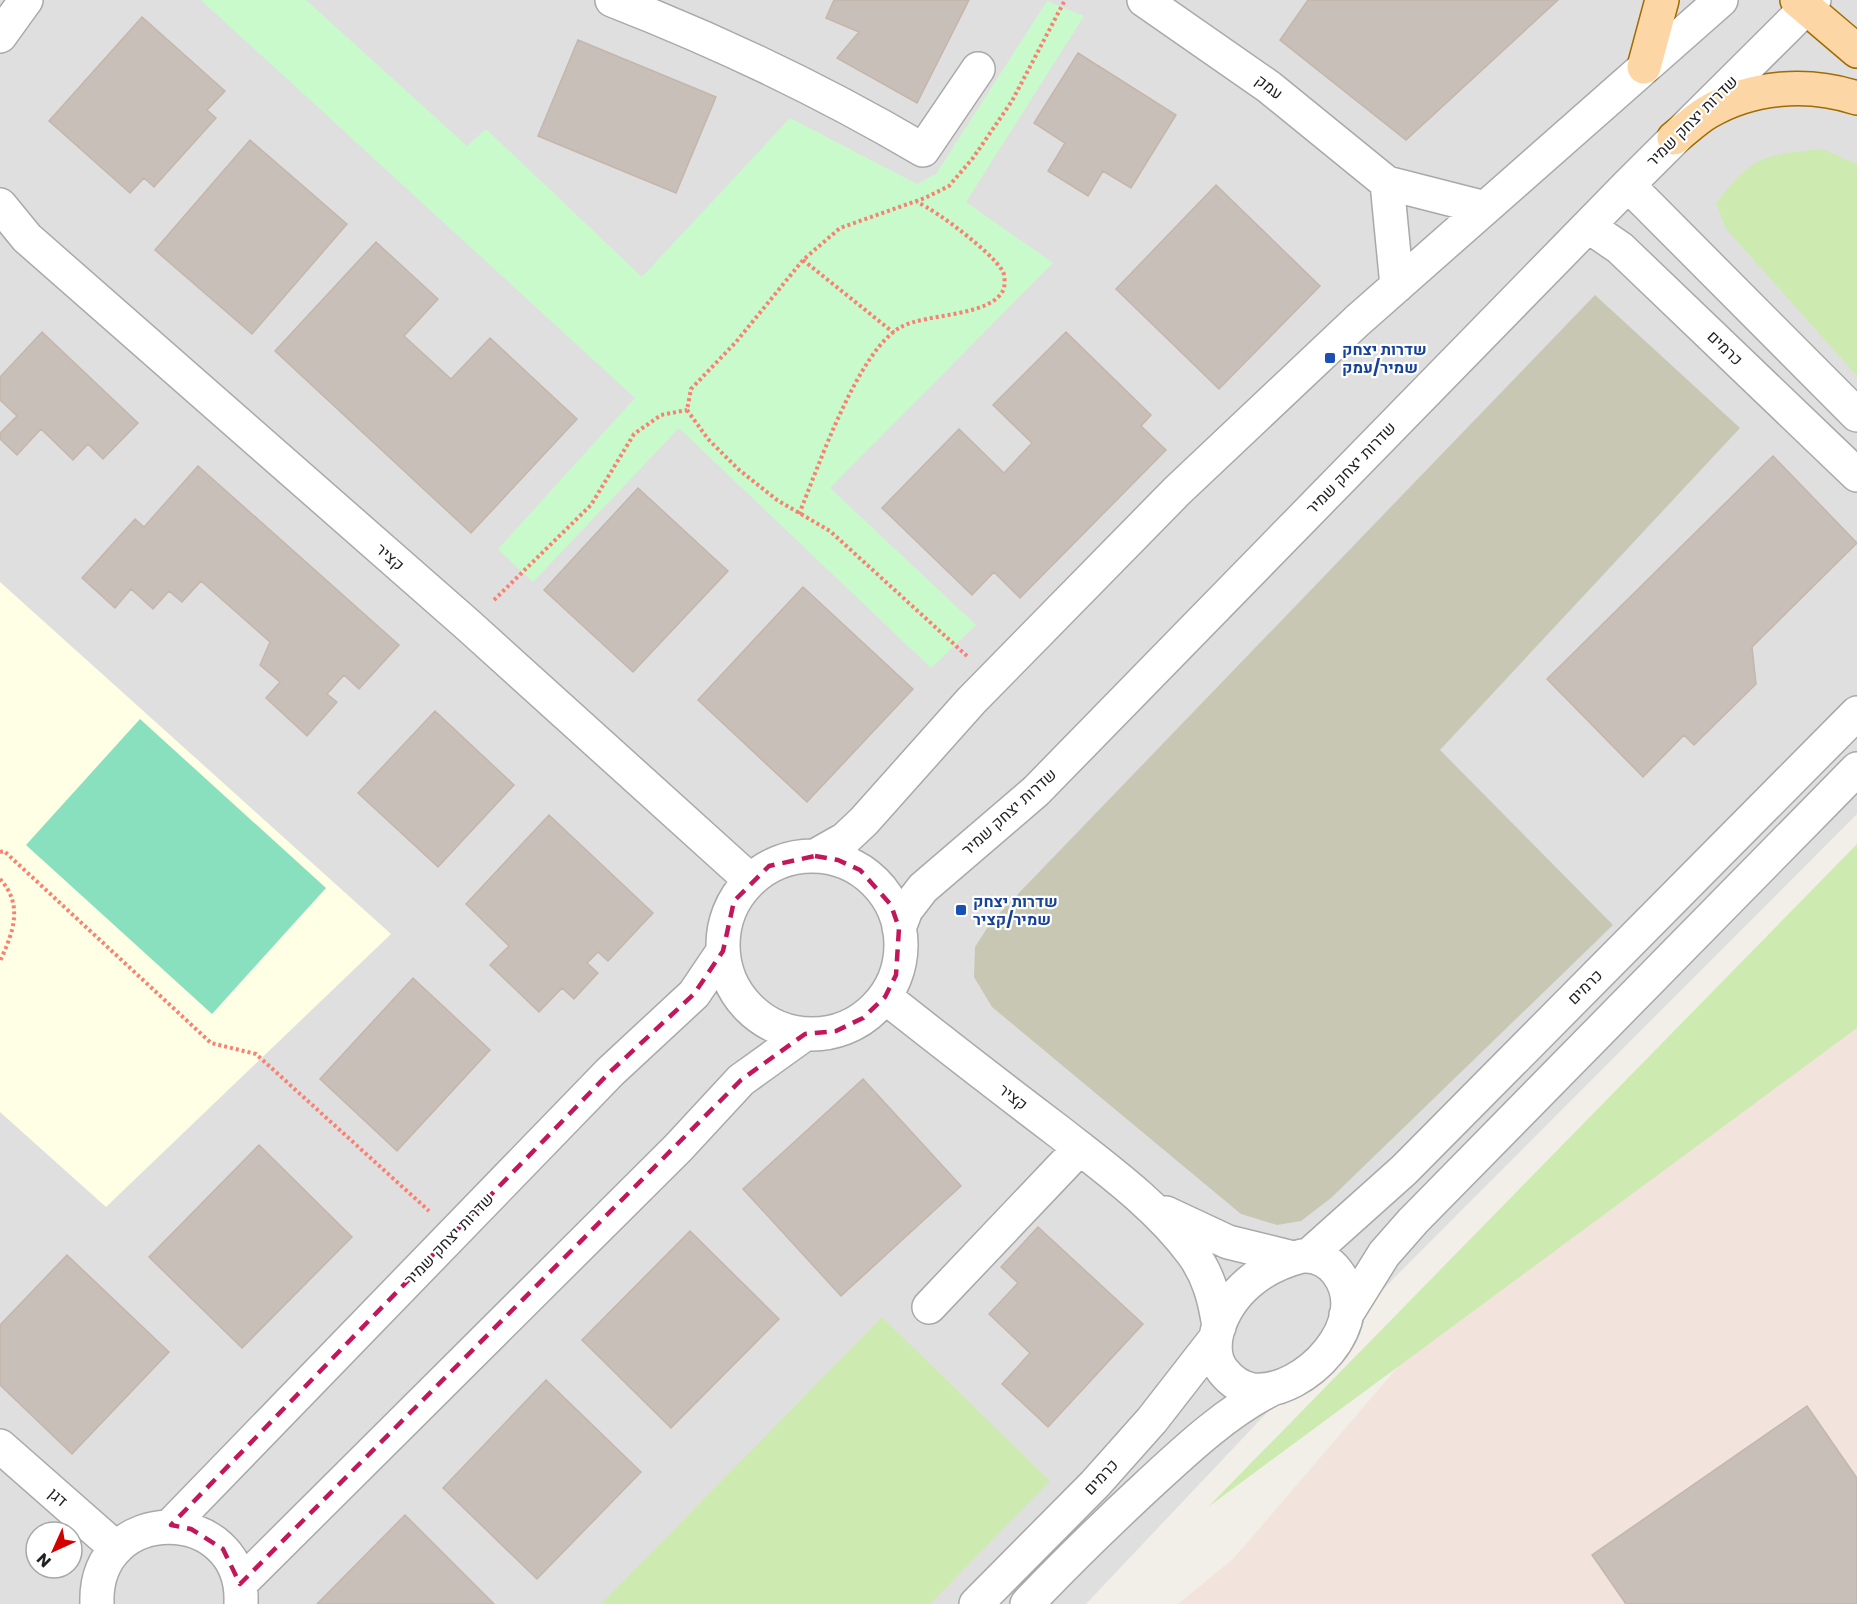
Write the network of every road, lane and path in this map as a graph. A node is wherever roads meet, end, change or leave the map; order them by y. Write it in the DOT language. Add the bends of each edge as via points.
graph roads {
  1 [pos="21,0"];
  2 [pos="26,0"];
  3 [pos="612,0"];
  4 [pos="1065,0"];
  5 [pos="1144,0"];
  6 [pos="1662,0"];
  7 [pos="1721,0"];
  8 [pos="1806,3"];
  9 [pos="0,16"];
  10 [pos="0,36"];
  11 [pos="1857,51"];
  12 [pos="1644,67"];
  13 [pos="978,69"];
  14 [pos="1857,98"];
  15 [pos="930,110"];
  16 [pos="1674,138"];
  17 [pos="910,142"];
  18 [pos="1387,183"];
  19 [pos="1628,185"];
  20 [pos="916,201"];
  21 [pos="0,206"];
  22 [pos="1485,208"];
  23 [pos="1588,226"];
  24 [pos="13,230"];
  25 [pos="802,260"];
  26 [pos="1397,286"];
  27 [pos="894,333"];
  28 [pos="687,410"];
  29 [pos="1857,415"];
  30 [pos="1857,475"];
  31 [pos="799,514"];
  32 [pos="468,624"];
  33 [pos="992,679"];
  34 [pos="1857,713"];
  35 [pos="1857,769"];
  36 [pos="0,852"];
  37 [pos="815,856"];
  38 [pos="0,879"];
  39 [pos="750,880"];
  40 [pos="899,928"];
  41 [pos="723,951"];
  42 [pos="0,961"];
  43 [pos="885,997"];
  44 [pos="805,1034"];
  45 [pos="1080,1148"];
  46 [pos="1141,1199"];
  47 [pos="453,1234"];
  48 [pos="1300,1257"];
  49 [pos="929,1307"];
  50 [pos="1346,1315"];
  51 [pos="1217,1333"];
  52 [pos="1270,1390"];
  53 [pos="0,1446"];
  54 [pos="171,1525"];
  55 [pos="116,1548"];
  56 [pos="241,1594"];
  57 [pos="97,1604"];
  58 [pos="976,1604"];
  59 [pos="1027,1604"];
  1 -- 9 [label="street"];
  2 -- 10 [label="street"];
  3 -- 17 [label="street" via="805,83"];
  4 -- 20 [label="path" via="1012,101 973,158 949,186"];
  5 -- 18 [label="street, עמק" via="1269,87"];
  6 -- 12 [label="main road"];
  7 -- 12 [label="street"];
  8 -- 11 [label="main road"];
  8 -- 16 [label="street, שדרות יצחק שמיר"];
  12 -- 22 [label="street"];
  13 -- 17 [label="street"];
  14 -- 16 [label="main road" via="1840,92 1790,87 1745,96 1708,112"];
  15 -- 17 [label="street"];
  16 -- 19 [label="street, שדרות יצחק שמיר"];
  18 -- 22 [label="street, עמק"];
  18 -- 26 [label="street"];
  19 -- 23 [label="street, שדרות יצחק שמיר"];
  19 -- 29 [label="street"];
  20 -- 25 [label="path" via="840,228"];
  20 -- 27 [label="path" via="933,209 987,255 1003,271 1005,285 988,306 900,327"];
  21 -- 24 [label="street, קציר"];
  22 -- 26 [label="street"];
  23 -- 30 [label="street, כרמים" via="1620,248"];
  23 -- 40 [label="street, שדרות יצחק שמיר" via="1036,791 923,888 906,910"];
  24 -- 32 [label="street, קציר"];
  25 -- 27 [label="path"];
  25 -- 28 [label="path" via="736,342 691,388"];
  26 -- 33 [label="street" via="1177,491"];
  27 -- 31 [label="path" via="863,368 847,398"];
  28 -- 31 [label="path" via="708,439 738,469"];
  28 -- 32 [label="path" via="661,416 634,434 591,505"];
  31 -- 33 [label="path" via="830,531"];
  32 -- 39 [label="street, קציר"];
  33 -- 37 [label="street" via="864,821 845,839"];
  34 -- 48 [label="street, כרמים" via="1404,1170"];
  35 -- 50 [label="street" via="1413,1221 1384,1254"];
  36 -- 47 [label="path" via="4,851 211,1043 256,1054"];
  37 -- 39 [label="street" via="791,858 769,866"];
  37 -- 40 [label="street" via="838,860 860,870 891,905"];
  38 -- 42 [label="path" via="16,915"];
  39 -- 41 [label="street" via="734,901 725,925"];
  40 -- 43 [label="street" via="896,975"];
  41 -- 44 [label="street" via="728,976 747,1004 780,1028"];
  41 -- 47 [label="street, שדרות יצחק שמיר" via="694,994 610,1072"];
  43 -- 44 [label="street" via="863,1018 836,1031"];
  43 -- 45 [label="street, קציר"];
  44 -- 56 [label="street" via="741,1080"];
  45 -- 46 [label="street, קציר"];
  45 -- 49 [label="street"];
  46 -- 48 [label="street, קציר" via="1228,1242 1256,1251"];
  46 -- 51 [label="street, קציר" via="1194,1254 1213,1294"];
  47 -- 54 [label="street, שדרות יצחק שמיר"];
  48 -- 50 [label="street" via="1325,1261 1340,1276 1347,1297"];
  48 -- 51 [label="street" via="1268,1268 1251,1280 1230,1303"];
  50 -- 52 [label="street" via="1336,1341 1319,1362 1293,1382"];
  51 -- 52 [label="street" via="1215,1353 1229,1378 1240,1387"];
  51 -- 58 [label="street, כרמים" via="1152,1420 1095,1484"];
  52 -- 59 [label="street" via="1176,1459"];
  53 -- 55 [label="street, דגן"];
  54 -- 55 [label="street" via="151,1528"];
  54 -- 56 [label="street" via="190,1528 223,1549 234,1566"];
  55 -- 57 [label="street" via="103,1567 96,1590"];
}
